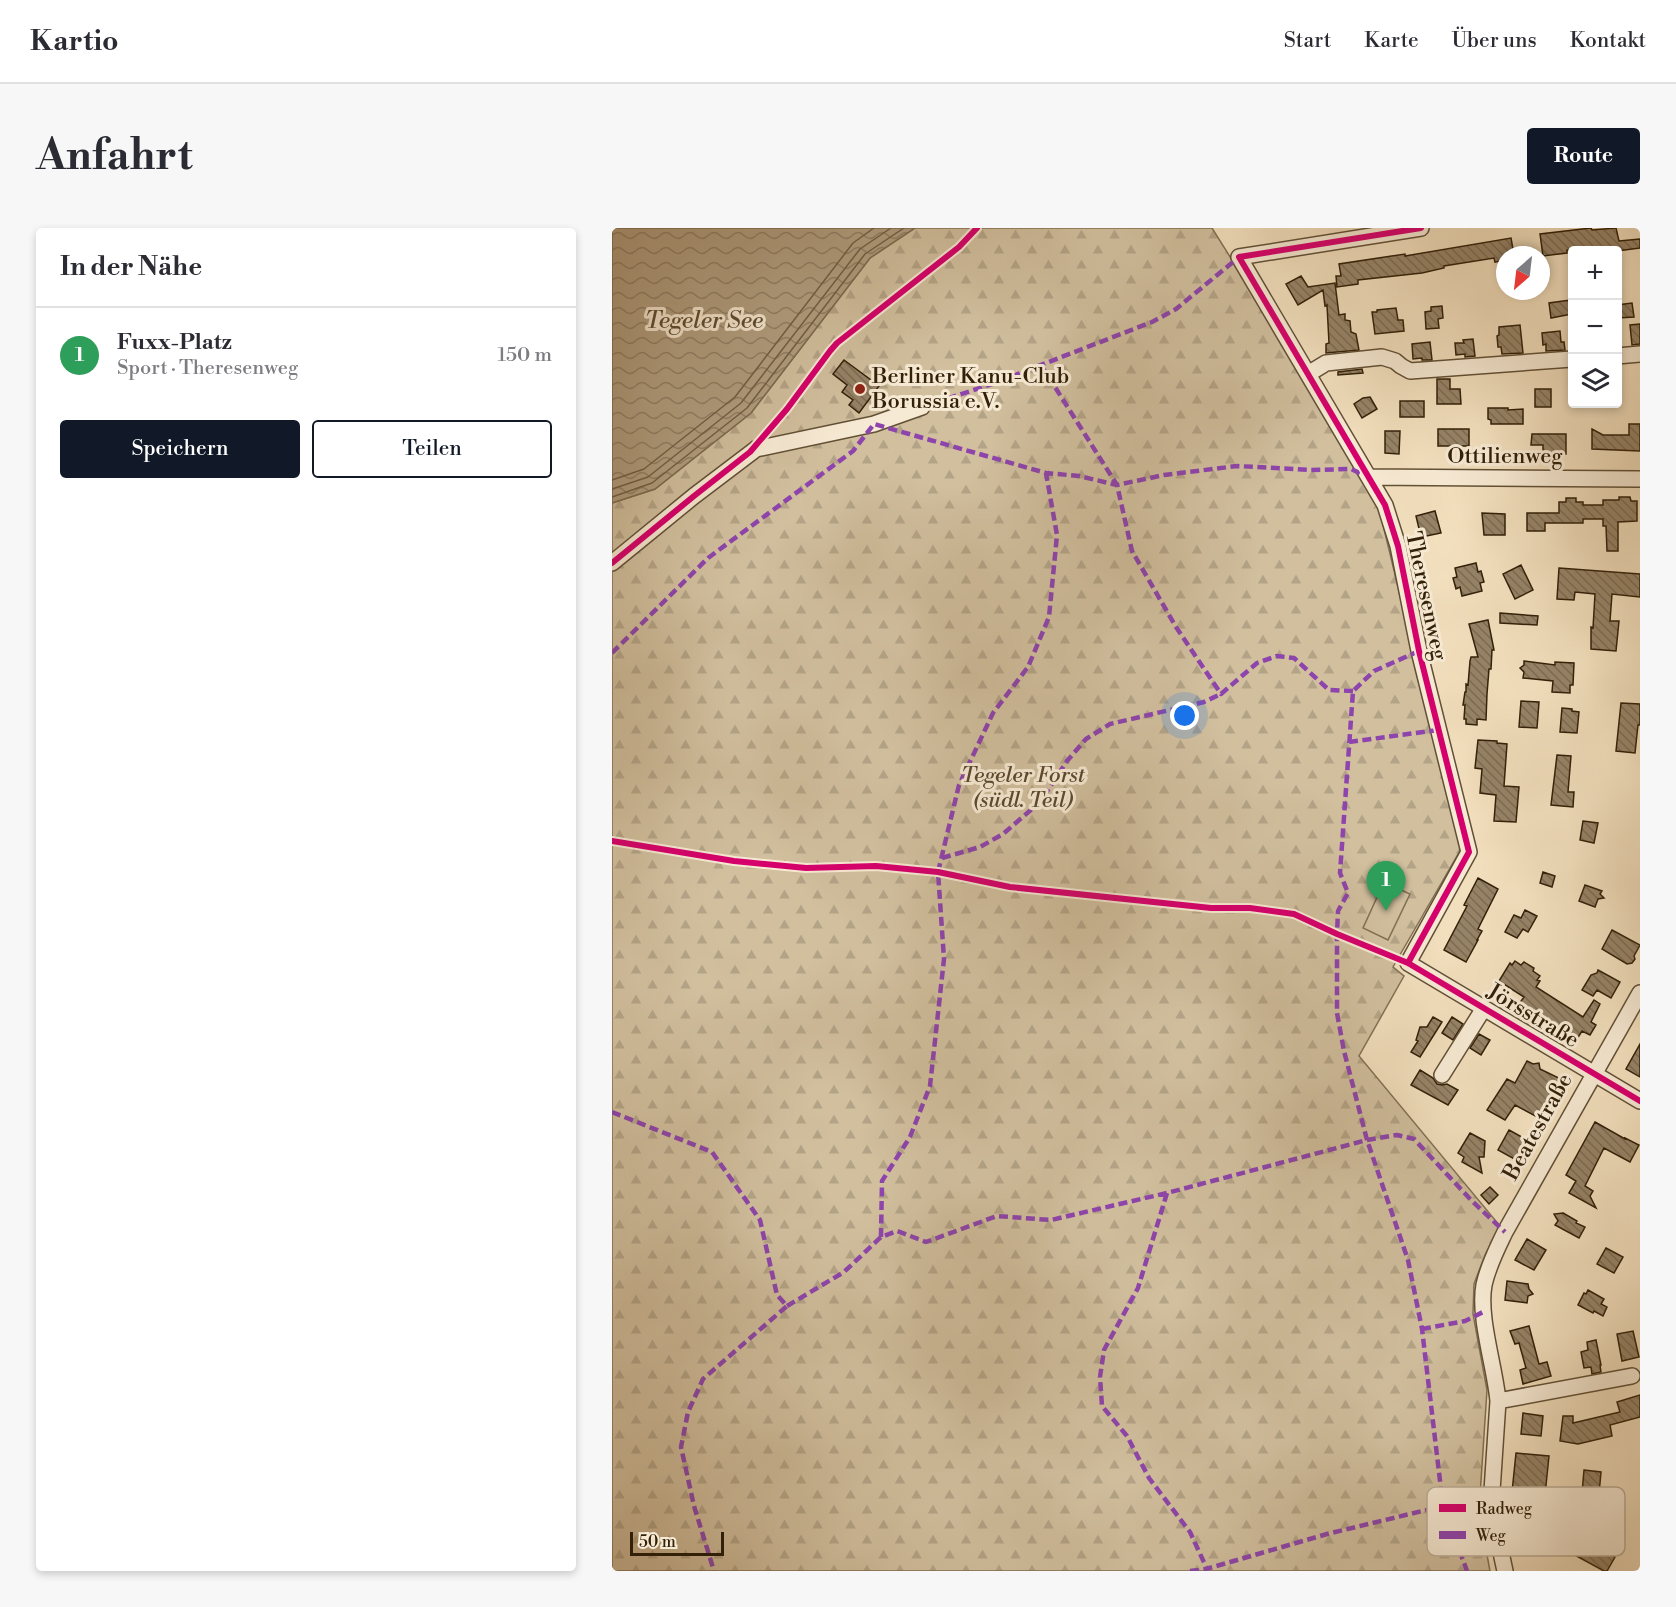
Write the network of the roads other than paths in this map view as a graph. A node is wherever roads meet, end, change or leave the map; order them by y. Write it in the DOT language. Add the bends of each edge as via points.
graph roads {
  1 [pos="1421,228"];
  2 [pos="1640,354"];
  3 [pos="1622,356"];
  4 [pos="1568,359"];
  5 [pos="1308,374"];
  6 [pos="922,407"];
  7 [pos="1369,477"];
  8 [pos="1640,479"];
  9 [pos="612,563"];
  10 [pos="1408,963"];
  11 [pos="1640,993"];
  12 [pos="1484,1008"];
  13 [pos="1594,1073"];
  14 [pos="1442,1075"];
  15 [pos="1640,1101"];
  16 [pos="1632,1376"];
  17 [pos="1498,1401"];
  18 [pos="1492,1487"];
  19 [pos="1502,1556"];
  20 [pos="1505,1571"];
  1 -- 5 [label="street, Theresenweg" via="1239,257"];
  2 -- 3 [label="street"];
  4 -- 5 [label="street" via="1410,370 1382,357 1332,362"];
  5 -- 7 [label="street, Theresenweg"];
  6 -- 9 [label="street" via="874,424 756,449"];
  7 -- 8 [label="street, Ottilienweg"];
  7 -- 10 [label="street, Theresenweg" via="1385,505 1398,546 1419,651 1469,852"];
  10 -- 12 [label="street, Jörsstraße"];
  11 -- 13 [label="street, Beatestraße"];
  12 -- 13 [label="street, Jörsstraße"];
  12 -- 14 [label="street"];
  13 -- 15 [label="street, Jörsstraße"];
  13 -- 17 [label="street, Beatestraße" via="1505,1232 1484,1286 1483,1312"];
  16 -- 17 [label="street"];
  17 -- 18 [label="street, Beatestraße"];
  19 -- 20 [label="street, Beatestraße"];
}
